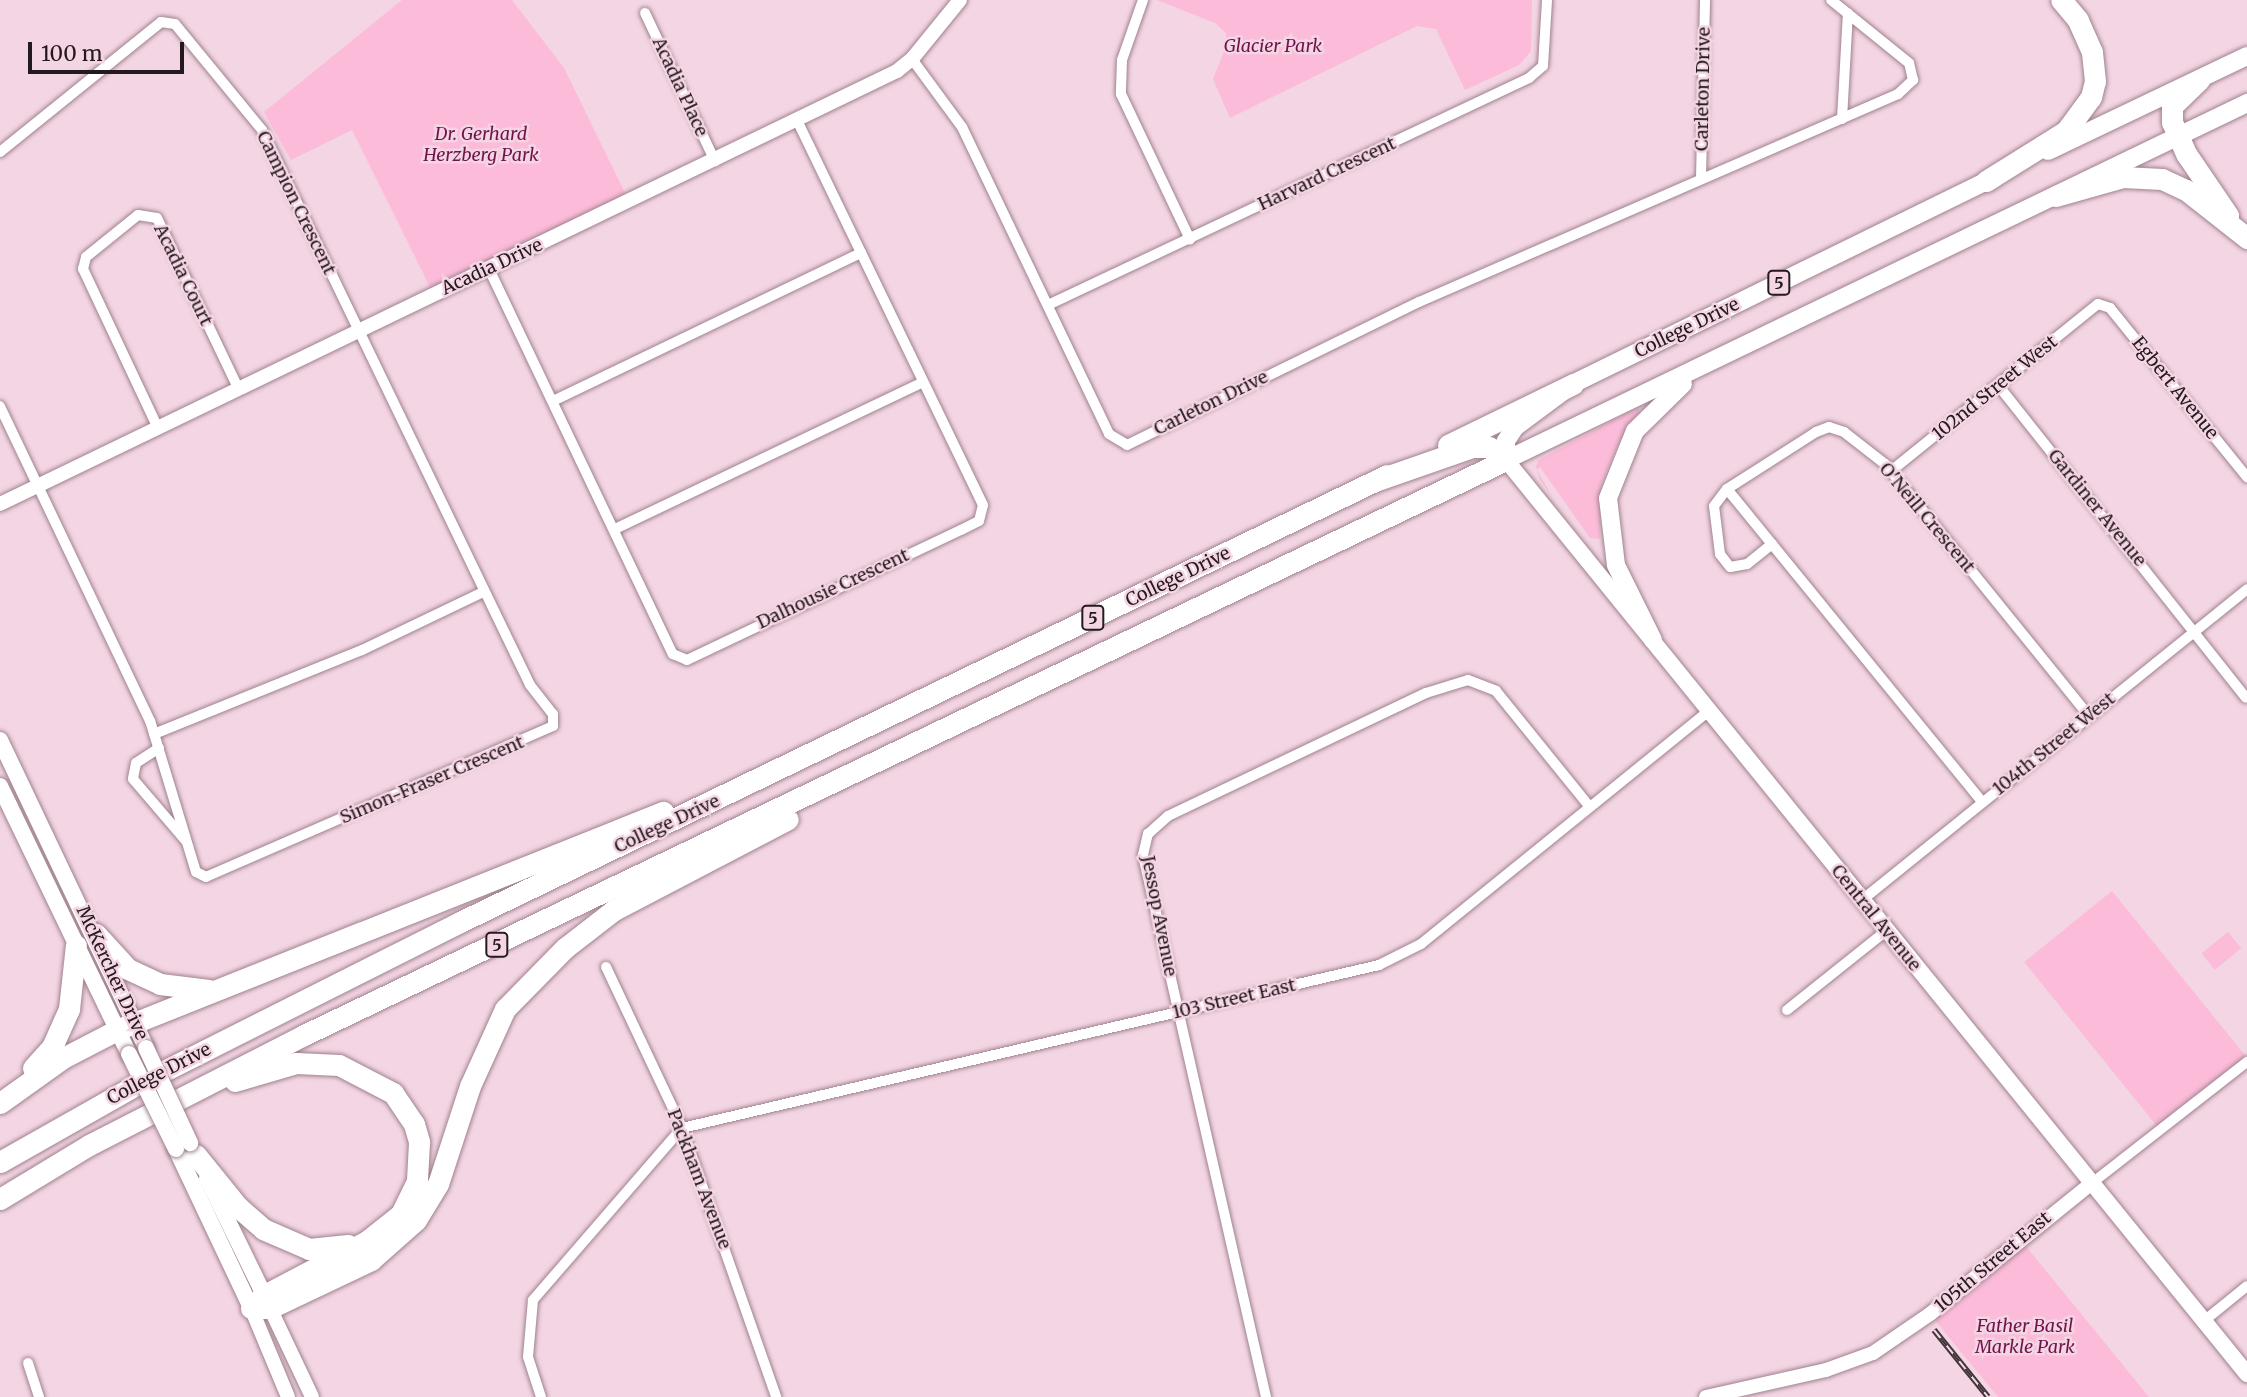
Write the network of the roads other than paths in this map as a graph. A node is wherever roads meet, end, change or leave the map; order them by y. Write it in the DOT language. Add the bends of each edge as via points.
graph roads {
  1 [pos="960,0"];
  2 [pos="1143,0"];
  3 [pos="1547,0"];
  4 [pos="1705,0"];
  5 [pos="1831,0"];
  6 [pos="2061,0"];
  7 [pos="645,13"];
  8 [pos="1848,13"];
  9 [pos="2247,57"];
  10 [pos="912,59"];
  11 [pos="2199,80"];
  12 [pos="2247,103"];
  13 [pos="1842,119"];
  14 [pos="797,120"];
  15 [pos="2178,136"];
  16 [pos="0,152"];
  17 [pos="715,161"];
  18 [pos="1701,178"];
  19 [pos="1986,181"];
  20 [pos="2056,196"];
  21 [pos="2247,237"];
  22 [pos="1190,239"];
  23 [pos="861,253"];
  24 [pos="489,269"];
  25 [pos="2098,304"];
  26 [pos="1048,305"];
  27 [pos="358,332"];
  28 [pos="1734,351"];
  29 [pos="923,382"];
  30 [pos="1573,384"];
  31 [pos="1997,385"];
  32 [pos="238,388"];
  33 [pos="553,401"];
  34 [pos="0,406"];
  35 [pos="158,426"];
  36 [pos="1506,460"];
  37 [pos="1891,471"];
  38 [pos="2247,477"];
  39 [pos="1377,480"];
  40 [pos="39,486"];
  41 [pos="1727,489"];
  42 [pos="0,504"];
  43 [pos="615,529"];
  44 [pos="1772,544"];
  45 [pos="2247,589"];
  46 [pos="483,592"];
  47 [pos="2196,631"];
  48 [pos="1653,639"];
  49 [pos="2246,698"];
  50 [pos="1709,711"];
  51 [pos="2089,716"];
  52 [pos="154,734"];
  53 [pos="0,740"];
  54 [pos="159,747"];
  55 [pos="907,749"];
  56 [pos="808,755"];
  57 [pos="0,786"];
  58 [pos="1982,802"];
  59 [pos="1590,807"];
  60 [pos="188,843"];
  61 [pos="1862,900"];
  62 [pos="1886,930"];
  63 [pos="96,934"];
  64 [pos="76,945"];
  65 [pos="606,967"];
  66 [pos="214,991"];
  67 [pos="1787,1010"];
  68 [pos="1179,1011"];
  69 [pos="127,1026"];
  70 [pos="2247,1062"];
  71 [pos="1,1102"];
  72 [pos="682,1128"];
  73 [pos="89,1145"];
  74 [pos="187,1149"];
  75 [pos="0,1162"];
  76 [pos="2092,1184"];
  77 [pos="0,1199"];
  78 [pos="367,1241"];
  79 [pos="2247,1286"];
  80 [pos="262,1304"];
  81 [pos="2204,1321"];
  82 [pos="28,1363"];
  83 [pos="2247,1374"];
  84 [pos="39,1397"];
  85 [pos="288,1397"];
  86 [pos="312,1397"];
  87 [pos="541,1397"];
  88 [pos="776,1397"];
  89 [pos="1266,1397"];
  90 [pos="1706,1397"];
  1 -- 10 [label="street, Acadia Drive"];
  2 -- 22 [label="street" via="1122,60 1121,93"];
  3 -- 22 [label="street, Harvard Crescent" via="1543,65 1530,78"];
  4 -- 18 [label="street, Carleton Drive"];
  5 -- 8 [label="street, Carleton Drive"];
  6 -- 19 [label="highway" via="2078,20 2092,52 2091,97 2066,131"];
  7 -- 17 [label="street, Acadia Place"];
  8 -- 13 [label="street"];
  8 -- 13 [label="street, Carleton Drive" via="1909,63 1913,80 1898,94"];
  9 -- 11 [label="main road, College Drive / 5"];
  10 -- 14 [label="street, Acadia Drive"];
  10 -- 26 [label="street, Carleton Drive" via="961,127"];
  11 -- 15 [label="highway" via="2172,106"];
  11 -- 19 [label="main road, College Drive / 5"];
  12 -- 15 [label="main road, College Drive / 5"];
  13 -- 18 [label="street, Carleton Drive"];
  14 -- 17 [label="street, Acadia Drive"];
  14 -- 23 [label="street, Dalhousie Crescent"];
  15 -- 20 [label="main road, College Drive / 5"];
  15 -- 21 [label="highway" via="2208,188"];
  16 -- 27 [label="street, Campion Crescent" via="162,22 175,24 262,130"];
  17 -- 24 [label="street, Acadia Drive"];
  18 -- 26 [label="street, Carleton Drive" via="1414,304 1126,445 1109,433"];
  19 -- 30 [label="main road, College Drive / 5"];
  20 -- 21 [label="highway" via="2123,177 2162,179 2186,190"];
  20 -- 28 [label="main road, College Drive / 5"];
  22 -- 26 [label="street, Harvard Crescent"];
  23 -- 29 [label="street, Dalhousie Crescent"];
  23 -- 33 [label="street"];
  24 -- 27 [label="street, Acadia Drive"];
  24 -- 33 [label="street, Dalhousie Crescent"];
  25 -- 31 [label="street, 102nd Street West"];
  25 -- 38 [label="street, Egbert Avenue" via="2110,308"];
  27 -- 32 [label="street, Acadia Drive"];
  27 -- 46 [label="street, Simon-Fraser Crescent"];
  28 -- 36 [label="main road, College Drive / 5"];
  28 -- 48 [label="main road" via="1669,394 1635,431 1608,498 1616,565"];
  29 -- 43 [label="street"];
  29 -- 43 [label="street, Dalhousie Crescent" via="983,505 979,521 961,530 687,660 673,654"];
  30 -- 36 [label="main road" via="1515,427 1506,441"];
  30 -- 39 [label="highway, College Drive / 5"];
  31 -- 37 [label="street, 102nd Street West"];
  31 -- 47 [label="street, Gardiner Avenue"];
  32 -- 35 [label="street, Acadia Drive"];
  32 -- 35 [label="street, Acadia Court" via="157,218 138,215 86,257 83,269"];
  33 -- 43 [label="street, Dalhousie Crescent"];
  34 -- 40 [label="street"];
  35 -- 40 [label="street, Acadia Drive"];
  36 -- 39 [label="highway" via="1489,447 1472,447"];
  36 -- 48 [label="main road, Central Avenue"];
  36 -- 55 [label="highway, College Drive / 5"];
  37 -- 41 [label="street, O'Neill Crescent" via="1844,432 1829,427"];
  37 -- 51 [label="street, O'Neill Crescent"];
  39 -- 56 [label="highway, College Drive / 5"];
  40 -- 42 [label="street, Acadia Drive"];
  40 -- 52 [label="street, Simon-Fraser Crescent"];
  41 -- 44 [label="street"];
  41 -- 44 [label="street" via="1714,506 1713,519 1724,562 1737,569"];
  44 -- 58 [label="street"];
  45 -- 47 [label="street, 104th Street West"];
  46 -- 52 [label="street" via="362,650"];
  46 -- 60 [label="street, Simon-Fraser Crescent" via="530,685 553,714 550,730 206,877 197,872"];
  47 -- 49 [label="street, Gardiner Avenue"];
  47 -- 51 [label="street, 104th Street West"];
  48 -- 50 [label="main road, Central Avenue"];
  50 -- 59 [label="street, 103 Street East"];
  50 -- 61 [label="main road, Central Avenue"];
  51 -- 58 [label="street, 104th Street West"];
  52 -- 54 [label="street, Simon-Fraser Crescent"];
  53 -- 63 [label="main road, McKercher Drive"];
  54 -- 60 [label="street, Simon-Fraser Crescent"];
  54 -- 60 [label="street, Simon-Fraser Crescent" via="136,763 133,779"];
  55 -- 73 [label="highway, College Drive / 5" via="304,1035"];
  55 -- 80 [label="highway" via="880,770 614,910 565,948 505,1009 470,1086 438,1184 416,1220 371,1260"];
  56 -- 66 [label="highway"];
  56 -- 75 [label="highway, College Drive / 5" via="240,1033"];
  57 -- 64 [label="main road, McKercher Drive"];
  58 -- 61 [label="street, 104th Street West"];
  59 -- 68 [label="street, 103 Street East" via="1421,944 1379,965"];
  59 -- 68 [label="street, Jessop Avenue" via="1496,691 1468,680 1426,693 1168,816 1148,834 1143,855"];
  61 -- 62 [label="main road, Central Avenue"];
  62 -- 67 [label="street"];
  62 -- 76 [label="main road, Central Avenue"];
  63 -- 66 [label="highway" via="138,974 173,987"];
  63 -- 69 [label="main road, McKercher Drive"];
  64 -- 69 [label="main road, McKercher Drive"];
  64 -- 71 [label="highway" via="69,1009 52,1047"];
  65 -- 72 [label="street, Packham Avenue"];
  66 -- 69 [label="highway"];
  68 -- 72 [label="street, 103 Street East"];
  68 -- 89 [label="street, Jessop Avenue"];
  69 -- 71 [label="highway" via="63,1058"];
  69 -- 74 [label="main road, McKercher Drive, bridge" via="146,1048"];
  69 -- 74 [label="main road, McKercher Drive, bridge" via="129,1054"];
  70 -- 76 [label="street, 105th Street East"];
  72 -- 87 [label="street" via="533,1300 528,1315 528,1357"];
  72 -- 88 [label="street, Packham Avenue"];
  73 -- 77 [label="highway, College Drive / 5"];
  73 -- 78 [label="highway" via="250,1075 296,1063 339,1065 393,1093 414,1124 419,1142 417,1181 401,1214"];
  74 -- 78 [label="highway" via="263,1229 291,1243 328,1251"];
  74 -- 80 [label="main road, McKercher Drive"];
  76 -- 81 [label="main road, Central Avenue"];
  76 -- 90 [label="street, 105th Street East" via="1930,1314 1873,1353 1826,1370"];
  78 -- 80 [label="highway"];
  79 -- 81 [label="street"];
  80 -- 85 [label="street, McKercher Drive"];
  80 -- 86 [label="street, McKercher Drive"];
  81 -- 83 [label="main road, Central Avenue"];
  82 -- 84 [label="street"];
}
